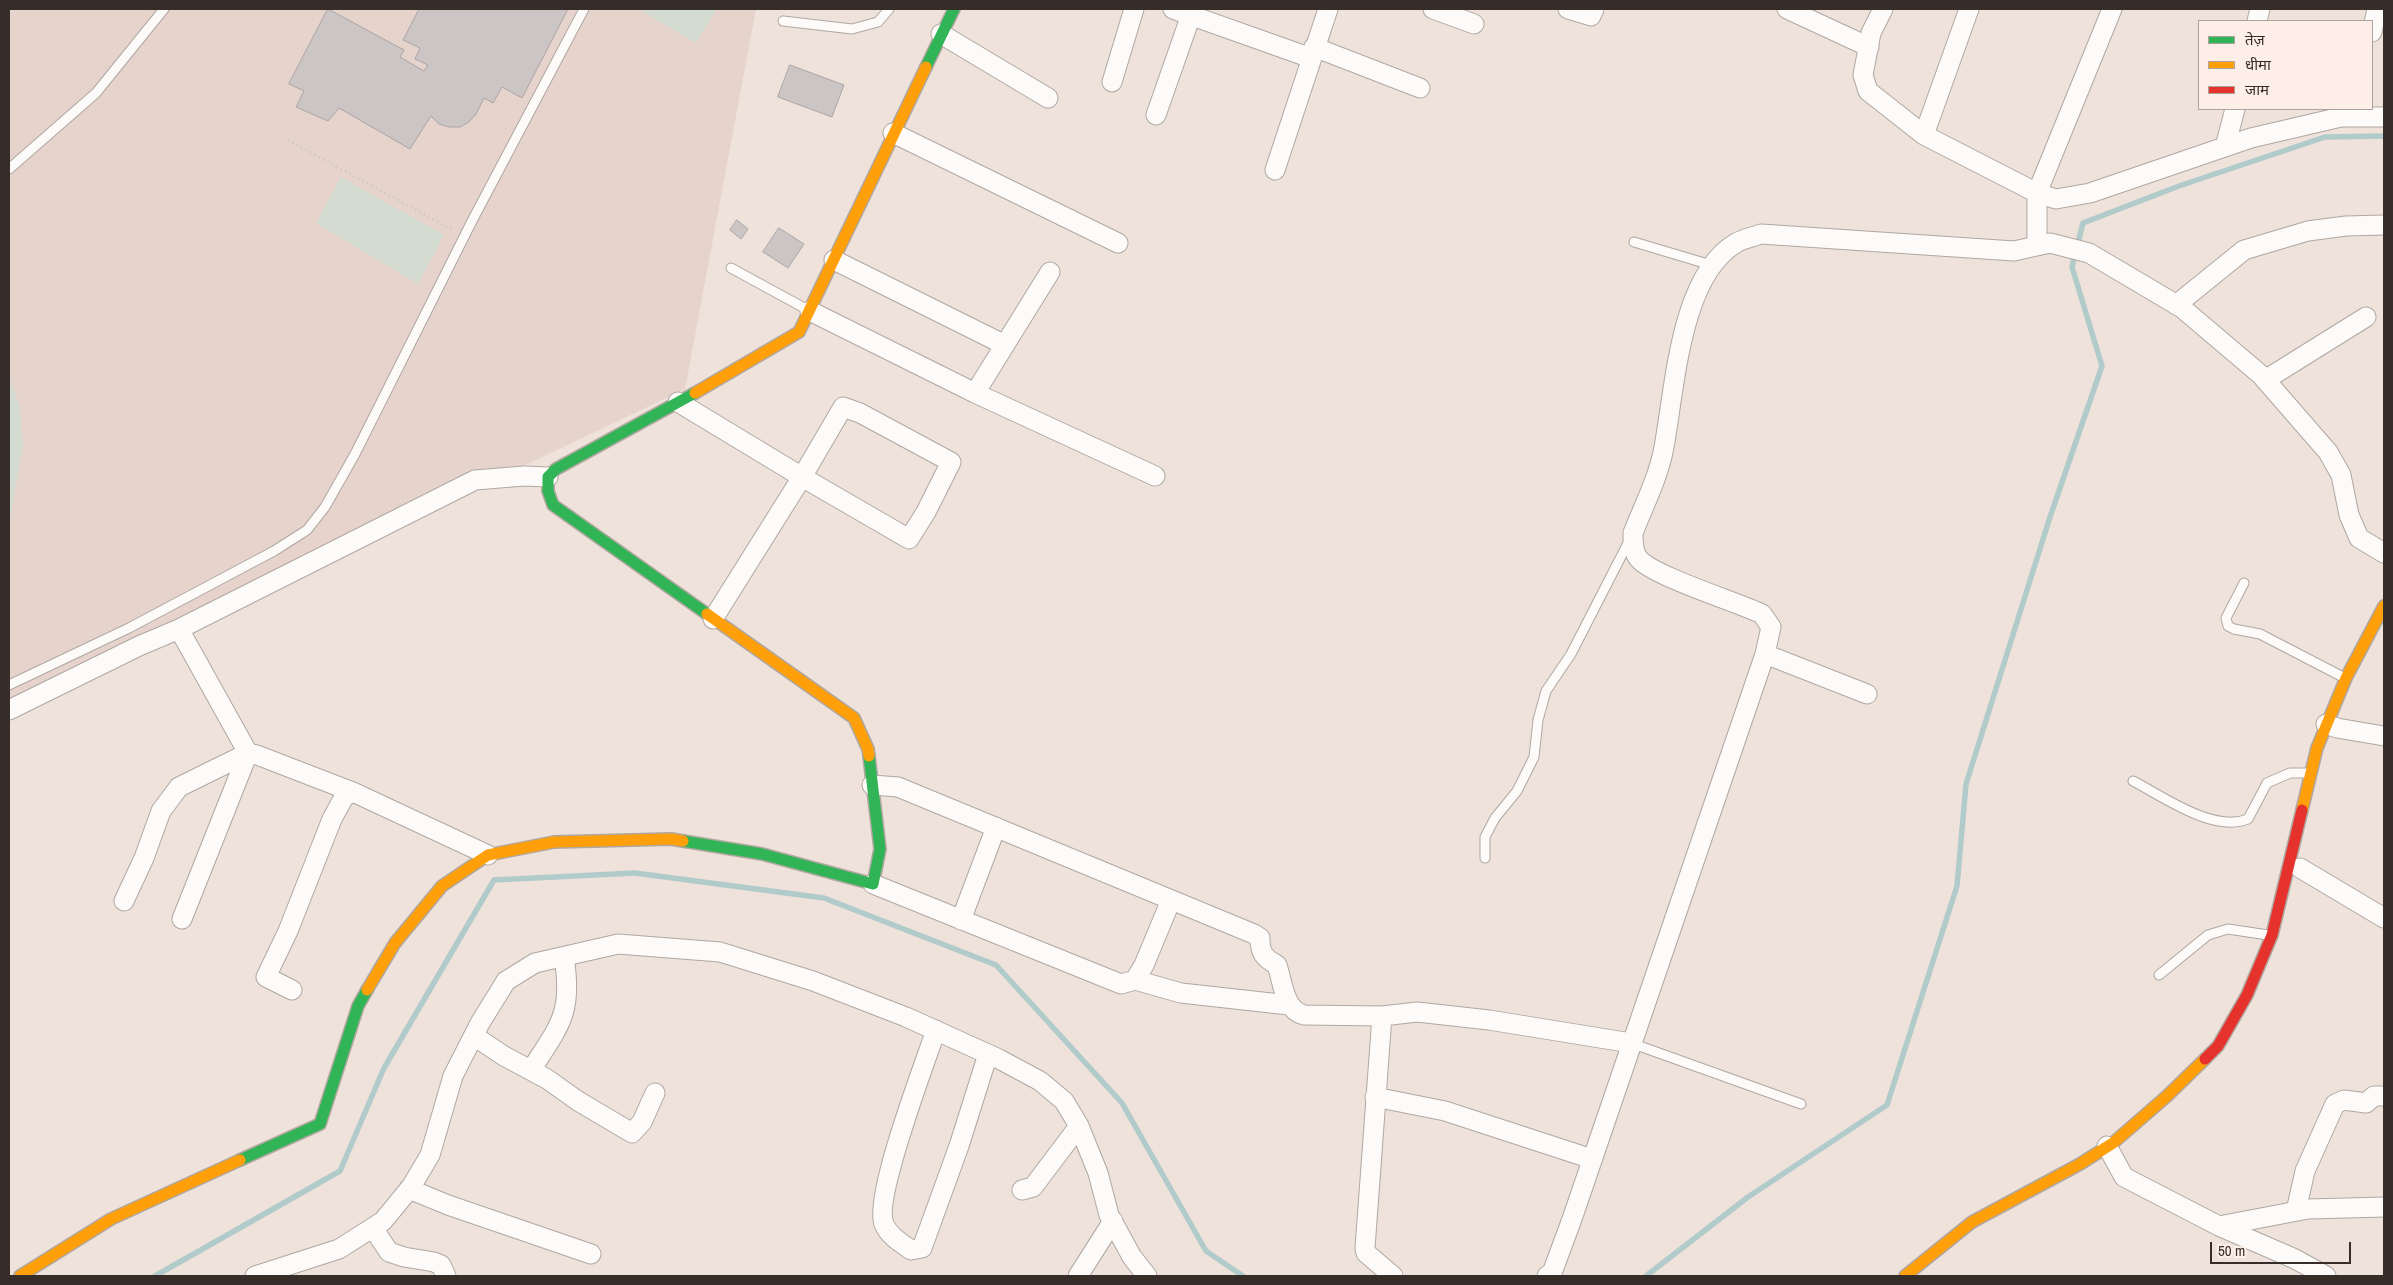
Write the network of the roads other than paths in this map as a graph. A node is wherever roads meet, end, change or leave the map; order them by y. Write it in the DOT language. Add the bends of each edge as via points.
graph roads {
  1 [pos="164,9"];
  2 [pos="584,9"];
  3 [pos="889,9"];
  4 [pos="954,9"];
  5 [pos="1134,9"];
  6 [pos="1328,9"];
  7 [pos="1433,9"];
  8 [pos="1568,9"];
  9 [pos="1594,9"];
  10 [pos="1786,9"];
  11 [pos="1883,9"];
  12 [pos="1969,9"];
  13 [pos="2112,9"];
  14 [pos="2377,9"];
  15 [pos="1182,12"];
  16 [pos="783,21"];
  17 [pos="1474,24"];
  18 [pos="2373,27"];
  19 [pos="942,34"];
  20 [pos="1869,47"];
  21 [pos="1312,53"];
  22 [pos="1112,82"];
  23 [pos="1420,88"];
  24 [pos="1048,98"];
  25 [pos="2235,110"];
  26 [pos="2358,113"];
  27 [pos="1156,115"];
  28 [pos="2384,116"];
  29 [pos="893,133"];
  30 [pos="1924,135"];
  31 [pos="2225,147"];
  32 [pos="9,170"];
  33 [pos="1275,170"];
  34 [pos="2037,193"];
  35 [pos="2384,224"];
  36 [pos="1118,242"];
  37 [pos="1634,242"];
  38 [pos="2044,245"];
  39 [pos="834,260"];
  40 [pos="1711,266"];
  41 [pos="732,268"];
  42 [pos="1050,272"];
  43 [pos="2176,305"];
  44 [pos="810,311"];
  45 [pos="2366,317"];
  46 [pos="1005,345"];
  47 [pos="2265,380"];
  48 [pos="975,393"];
  49 [pos="678,402"];
  50 [pos="1155,476"];
  51 [pos="802,477"];
  52 [pos="548,478"];
  53 [pos="1633,533"];
  54 [pos="2384,553"];
  55 [pos="2244,583"];
  56 [pos="2384,606"];
  57 [pos="714,620"];
  58 [pos="179,629"];
  59 [pos="2384,630"];
  60 [pos="1765,654"];
  61 [pos="2346,678"];
  62 [pos="9,685"];
  63 [pos="1867,694"];
  64 [pos="9,710"];
  65 [pos="2332,726"];
  66 [pos="2384,736"];
  67 [pos="248,753"];
  68 [pos="2310,773"];
  69 [pos="2133,781"];
  70 [pos="872,786"];
  71 [pos="354,792"];
  72 [pos="996,827"];
  73 [pos="488,855"];
  74 [pos="1485,858"];
  75 [pos="2300,868"];
  76 [pos="873,884"];
  77 [pos="1171,900"];
  78 [pos="124,901"];
  79 [pos="2384,918"];
  80 [pos="182,919"];
  81 [pos="961,920"];
  82 [pos="2272,935"];
  83 [pos="564,956"];
  84 [pos="2159,975"];
  85 [pos="1135,980"];
  86 [pos="292,990"];
  87 [pos="1288,1005"];
  88 [pos="1382,1016"];
  89 [pos="936,1030"];
  90 [pos="474,1036"];
  91 [pos="1631,1043"];
  92 [pos="988,1054"];
  93 [pos="531,1070"];
  94 [pos="654,1093"];
  95 [pos="2384,1096"];
  96 [pos="1375,1097"];
  97 [pos="2182,1098"];
  98 [pos="1801,1104"];
  99 [pos="2168,1111"];
  100 [pos="1079,1126"];
  101 [pos="2109,1152"];
  102 [pos="1592,1159"];
  103 [pos="409,1188"];
  104 [pos="1022,1190"];
  105 [pos="2384,1207"];
  106 [pos="2296,1210"];
  107 [pos="1113,1221"];
  108 [pos="2219,1226"];
  109 [pos="373,1228"];
  110 [pos="591,1254"];
  111 [pos="20,1276"];
  112 [pos="255,1276"];
  113 [pos="446,1276"];
  114 [pos="1078,1276"];
  115 [pos="1147,1276"];
  116 [pos="1393,1276"];
  117 [pos="1547,1276"];
  118 [pos="1905,1276"];
  119 [pos="1921,1276"];
  120 [pos="2326,1276"];
  1 -- 32 [label="lane" via="96,93"];
  2 -- 62 [label="lane" via="354,454 325,508 307,530 129,628"];
  3 -- 16 [label="lane" via="878,22 852,29"];
  4 -- 19 [label="street"];
  5 -- 22 [label="street"];
  6 -- 21 [label="street"];
  7 -- 17 [label="street"];
  8 -- 9 [label="street" via="1591,16"];
  10 -- 20 [label="street"];
  11 -- 20 [label="street"];
  12 -- 30 [label="street"];
  13 -- 34 [label="street"];
  14 -- 18 [label="street"];
  15 -- 21 [label="street"];
  15 -- 27 [label="street"];
  19 -- 24 [label="street"];
  19 -- 29 [label="street"];
  20 -- 30 [label="street" via="1863,75 1868,91"];
  21 -- 23 [label="street"];
  21 -- 33 [label="street"];
  25 -- 31 [label="street"];
  26 -- 28 [label="street"];
  26 -- 31 [label="street"];
  29 -- 36 [label="street"];
  29 -- 39 [label="street"];
  30 -- 34 [label="street"];
  31 -- 34 [label="street" via="2090,193 2056,199"];
  34 -- 38 [label="street"];
  35 -- 43 [label="street" via="2308,231 2244,250"];
  37 -- 40 [label="lane"];
  38 -- 40 [label="street" via="2014,251 1761,234 1736,243"];
  38 -- 43 [label="street" via="2089,253"];
  39 -- 44 [label="street"];
  39 -- 46 [label="street"];
  40 -- 53 [label="street" via="1692,301 1662,456"];
  41 -- 44 [label="lane"];
  42 -- 46 [label="street"];
  43 -- 47 [label="street"];
  44 -- 48 [label="street"];
  44 -- 49 [label="street" via="800,332"];
  45 -- 47 [label="street"];
  46 -- 48 [label="street"];
  47 -- 54 [label="street" via="2328,452 2341,475 2349,515 2359,538"];
  48 -- 50 [label="street"];
  49 -- 51 [label="street"];
  49 -- 52 [label="street" via="556,468"];
  51 -- 51 [label="street" via="843,407 951,462 909,539"];
  51 -- 57 [label="street"];
  52 -- 57 [label="street" via="553,505"];
  52 -- 58 [label="street" via="524,476 475,480"];
  53 -- 60 [label="street" via="1638,559 1660,573 1762,614 1771,627"];
  53 -- 74 [label="lane" via="1571,654 1546,691 1538,720 1534,757 1517,791 1495,818 1485,837"];
  55 -- 61 [label="lane" via="2226,618 2228,626 2260,634"];
  56 -- 61 [label="street"];
  57 -- 70 [label="street" via="854,718 868,749"];
  58 -- 64 [label="street"];
  58 -- 67 [label="street"];
  59 -- 65 [label="street"];
  60 -- 63 [label="street"];
  60 -- 91 [label="street"];
  61 -- 65 [label="street"];
  65 -- 66 [label="street"];
  65 -- 68 [label="street"];
  65 -- 75 [label="street"];
  67 -- 71 [label="street"];
  67 -- 78 [label="street" via="179,788 161,811"];
  67 -- 80 [label="street"];
  68 -- 69 [label="lane" via="2290,773 2267,782 2248,819 2240,822 2209,821"];
  68 -- 82 [label="street"];
  70 -- 72 [label="street" via="898,787"];
  70 -- 76 [label="street" via="880,849"];
  71 -- 73 [label="street"];
  71 -- 86 [label="street" via="344,797 332,819 288,931 266,977"];
  72 -- 77 [label="street"];
  72 -- 81 [label="street"];
  73 -- 76 [label="street" via="554,842 671,840 762,854"];
  73 -- 111 [label="street" via="442,886 395,943 358,1006 320,1124 111,1219"];
  75 -- 79 [label="street"];
  75 -- 97 [label="street" via="2283,938 2257,1000 2227,1053"];
  76 -- 81 [label="street"];
  77 -- 85 [label="street"];
  77 -- 87 [label="street" via="1260,938 1264,958 1278,965"];
  81 -- 85 [label="street" via="1111,982 1121,984"];
  82 -- 84 [label="lane" via="2228,929 2208,935"];
  82 -- 101 [label="street" via="2247,995 2218,1046"];
  83 -- 89 [label="street" via="618,944 720,952 813,981"];
  83 -- 90 [label="street" via="535,963 506,981"];
  83 -- 93 [label="street" via="568,981 566,1006 559,1026"];
  85 -- 87 [label="street" via="1181,993"];
  87 -- 88 [label="street" via="1294,1013 1304,1015"];
  88 -- 91 [label="street" via="1417,1012"];
  88 -- 96 [label="street"];
  89 -- 92 [label="street"];
  89 -- 92 [label="street" via="899,1137 882,1203 883,1223 890,1234 911,1250 922,1248"];
  90 -- 93 [label="street"];
  90 -- 103 [label="street" via="453,1076 430,1155"];
  91 -- 98 [label="lane"];
  91 -- 102 [label="street"];
  92 -- 100 [label="street" via="1040,1081 1064,1101"];
  93 -- 94 [label="street" via="632,1133 642,1122"];
  95 -- 106 [label="street" via="2374,1096 2366,1102 2344,1100 2335,1104 2305,1171"];
  96 -- 102 [label="street" via="1445,1111"];
  96 -- 116 [label="street" via="1365,1248 1366,1253"];
  99 -- 101 [label="street"];
  100 -- 104 [label="street" via="1033,1187"];
  100 -- 107 [label="street"];
  101 -- 108 [label="street" via="2124,1177"];
  101 -- 118 [label="street" via="2080,1164 1972,1222"];
  101 -- 119 [label="street" via="2086,1174 1978,1232"];
  102 -- 117 [label="street" via="1552,1273"];
  103 -- 109 [label="street" via="383,1221"];
  103 -- 110 [label="street" via="448,1205"];
  105 -- 106 [label="street"];
  106 -- 108 [label="street"];
  107 -- 114 [label="street"];
  107 -- 115 [label="street" via="1132,1257"];
  108 -- 120 [label="street"];
  109 -- 112 [label="street" via="339,1249"];
  109 -- 113 [label="street" via="389,1252 434,1262 441,1265"];
}
